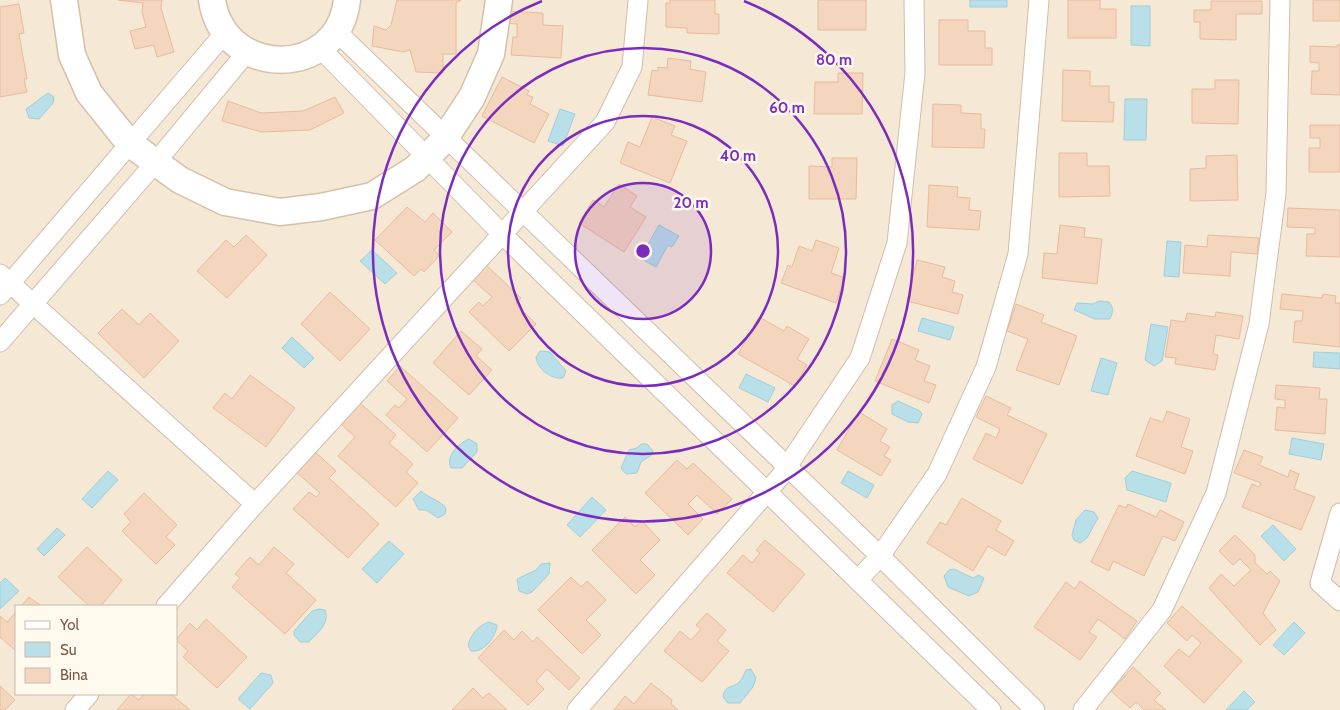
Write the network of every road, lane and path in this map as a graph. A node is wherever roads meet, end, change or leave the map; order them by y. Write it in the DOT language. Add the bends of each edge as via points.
graph roads {
  1 [pos="64,0"];
  2 [pos="212,0"];
  3 [pos="347,0"];
  4 [pos="499,0"];
  5 [pos="638,0"];
  6 [pos="914,0"];
  7 [pos="1039,0"];
  8 [pos="1280,0"];
  9 [pos="224,34"];
  10 [pos="328,40"];
  11 [pos="247,52"];
  12 [pos="129,143"];
  13 [pos="436,147"];
  14 [pos="155,163"];
  15 [pos="524,212"];
  16 [pos="504,235"];
  17 [pos="3,284"];
  18 [pos="32,304"];
  19 [pos="0,342"];
  20 [pos="786,468"];
  21 [pos="767,492"];
  22 [pos="255,504"];
  23 [pos="1340,513"];
  24 [pos="880,556"];
  25 [pos="858,580"];
  26 [pos="1340,601"];
  27 [pos="167,605"];
  28 [pos="88,695"];
  29 [pos="75,710"];
  30 [pos="577,710"];
  31 [pos="991,710"];
  32 [pos="1035,710"];
  33 [pos="1084,710"];
  1 -- 12 [label="street" via="72,55 89,92"];
  2 -- 9 [label="street" via="214,14"];
  3 -- 10 [label="street" via="345,11"];
  4 -- 13 [label="street" via="491,54 472,97"];
  5 -- 15 [label="street" via="632,67 604,122"];
  6 -- 20 [label="street" via="915,73 897,243 860,358"];
  7 -- 24 [label="street" via="1018,254 986,367 937,474"];
  8 -- 33 [label="street" via="1276,193 1260,314 1216,493 1162,610"];
  9 -- 11 [label="street"];
  9 -- 12 [label="street"];
  10 -- 11 [label="street" via="299,58 276,61"];
  10 -- 13 [label="street"];
  10 -- 13 [label="street"];
  11 -- 14 [label="street"];
  12 -- 14 [label="street"];
  12 -- 17 [label="street"];
  13 -- 14 [label="street" via="415,169 372,196 280,212 225,202 180,180"];
  13 -- 15 [label="street"];
  13 -- 16 [label="street"];
  14 -- 18 [label="street"];
  15 -- 16 [label="street"];
  15 -- 20 [label="street"];
  16 -- 21 [label="street"];
  16 -- 22 [label="street"];
  17 -- 18 [label="street"];
  18 -- 19 [label="street"];
  18 -- 22 [label="street"];
  20 -- 21 [label="street"];
  20 -- 24 [label="street"];
  21 -- 25 [label="street"];
  21 -- 30 [label="street"];
  22 -- 27 [label="street"];
  23 -- 26 [label="street" via="1320,583"];
  24 -- 25 [label="street"];
  24 -- 32 [label="street"];
  25 -- 31 [label="street"];
  28 -- 29 [label="street"];
}
